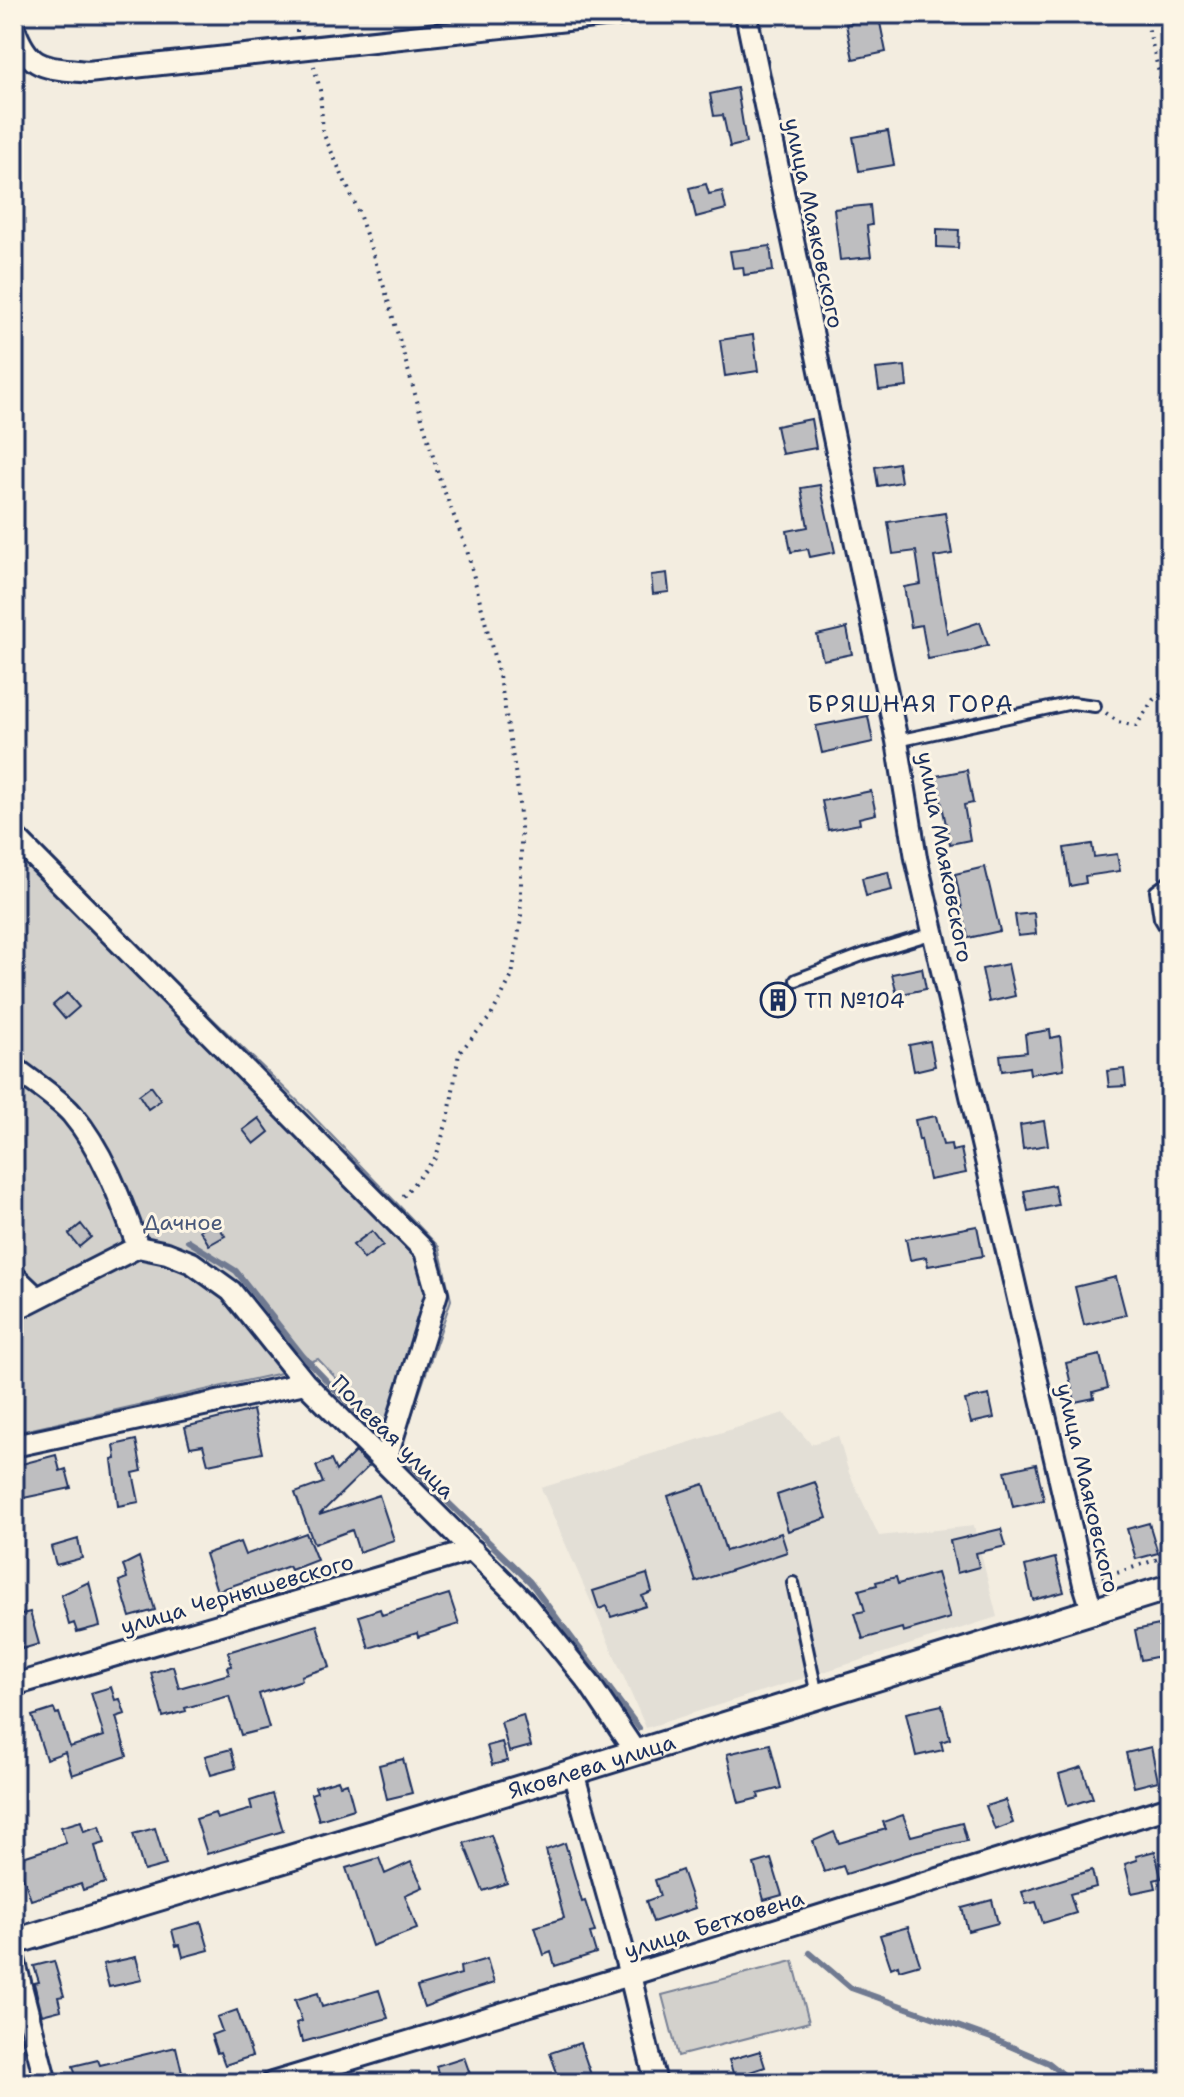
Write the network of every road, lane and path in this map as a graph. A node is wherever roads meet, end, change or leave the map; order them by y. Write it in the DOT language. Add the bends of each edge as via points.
graph roads {
  1 [pos="622,14"];
  2 [pos="746,14"];
  3 [pos="1145,14"];
  4 [pos="14,28"];
  5 [pos="310,48"];
  6 [pos="1170,119"];
  7 [pos="1170,688"];
  8 [pos="1095,706"];
  9 [pos="897,741"];
  10 [pos="14,836"];
  11 [pos="1170,881"];
  12 [pos="934,933"];
  13 [pos="1170,935"];
  14 [pos="796,980"];
  15 [pos="14,1067"];
  16 [pos="388,1215"];
  17 [pos="138,1247"];
  18 [pos="14,1276"];
  19 [pos="37,1298"];
  20 [pos="14,1310"];
  21 [pos="305,1383"];
  22 [pos="14,1446"];
  23 [pos="385,1463"];
  24 [pos="473,1550"];
  25 [pos="1170,1555"];
  26 [pos="793,1583"];
  27 [pos="1084,1584"];
  28 [pos="1170,1587"];
  29 [pos="1093,1613"];
  30 [pos="14,1685"];
  31 [pos="818,1697"];
  32 [pos="636,1753"];
  33 [pos="573,1772"];
  34 [pos="1170,1807"];
  35 [pos="14,1942"];
  36 [pos="14,1959"];
  37 [pos="630,1975"];
  38 [pos="46,2083"];
  39 [pos="272,2083"];
  40 [pos="656,2083"];
  1 -- 5 [label="street"];
  2 -- 9 [label="street, улица Маяковского"];
  3 -- 6 [label="path"];
  4 -- 5 [label="street" via="22,49 40,66 88,72"];
  5 -- 16 [label="path" via="323,133 357,208 439,477 467,550 501,684 521,825 521,918 512,976 491,1016 459,1053 436,1157"];
  7 -- 8 [label="path" via="1153,700 1136,726 1118,722"];
  8 -- 9 [label="lane" via="1072,703"];
  9 -- 12 [label="street, улица Маяковского"];
  10 -- 16 [label="street"];
  11 -- 13 [label="lane" via="1156,891 1160,918"];
  12 -- 14 [label="lane"];
  12 -- 27 [label="street, улица Маяковского"];
  15 -- 17 [label="street" via="70,1112 92,1142"];
  16 -- 23 [label="street" via="425,1251 437,1293"];
  17 -- 19 [label="street"];
  17 -- 21 [label="street" via="192,1263 231,1291"];
  18 -- 19 [label="street"];
  19 -- 20 [label="street"];
  21 -- 22 [label="street, Полевая улица"];
  21 -- 23 [label="street, Полевая улица"];
  23 -- 24 [label="street, Полевая улица"];
  24 -- 30 [label="street, улица Чернышевского"];
  24 -- 32 [label="street, Полевая улица" via="523,1601 589,1683"];
  25 -- 27 [label="path"];
  26 -- 31 [label="lane"];
  27 -- 29 [label="street, улица Маяковского"];
  28 -- 29 [label="street, Яковлева улица"];
  29 -- 31 [label="street, Яковлева улица"];
  31 -- 32 [label="street, Яковлева улица"];
  32 -- 33 [label="street, Яковлева улица"];
  33 -- 35 [label="street, Яковлева улица"];
  33 -- 37 [label="street"];
  34 -- 37 [label="street, улица Бетховена"];
  36 -- 38 [label="street"];
  37 -- 39 [label="street, улица Бетховена"];
  37 -- 40 [label="street"];
}
